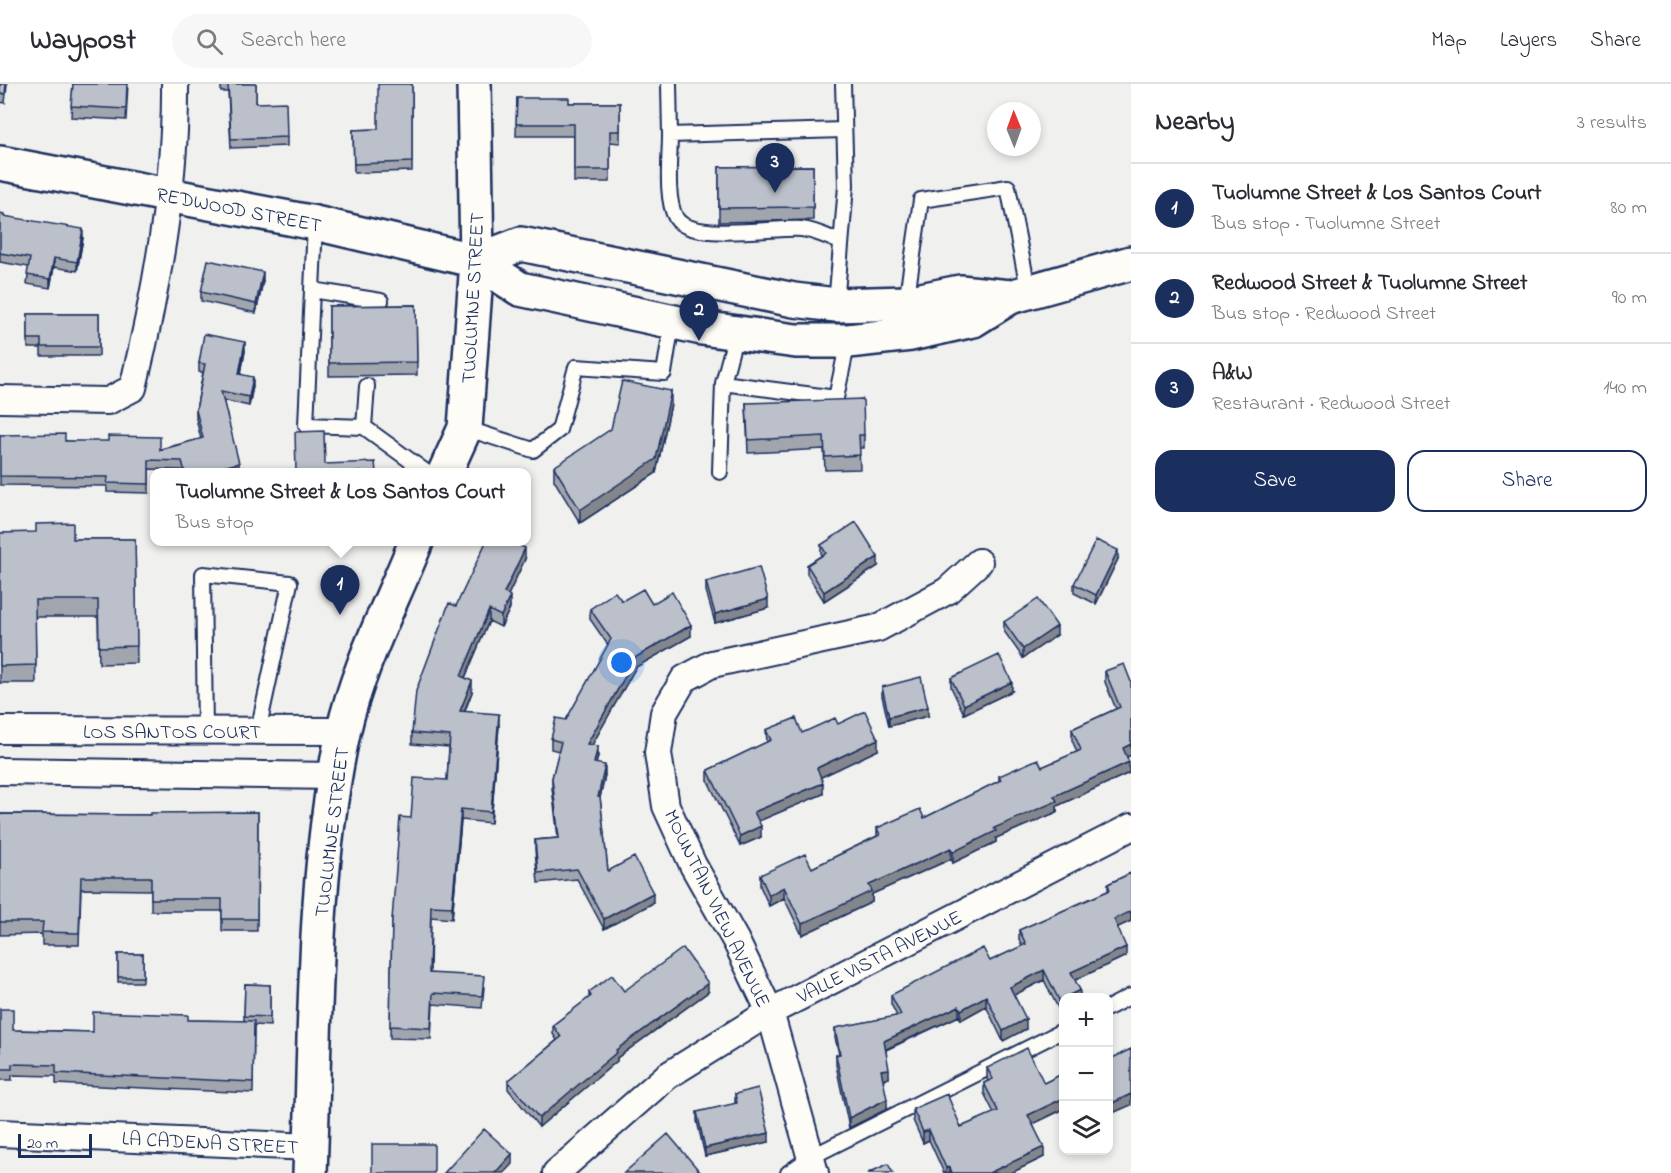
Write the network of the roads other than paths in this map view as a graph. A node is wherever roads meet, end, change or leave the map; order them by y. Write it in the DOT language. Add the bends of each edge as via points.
graph roads {
  1 [pos="175,84"];
  2 [pos="474,84"];
  3 [pos="669,84"];
  4 [pos="843,84"];
  5 [pos="844,130"];
  6 [pos="670,135"];
  7 [pos="0,164"];
  8 [pos="169,195"];
  9 [pos="315,223"];
  10 [pos="840,242"];
  11 [pos="477,261"];
  12 [pos="1131,263"];
  13 [pos="312,290"];
  14 [pos="1019,295"];
  15 [pos="381,301"];
  16 [pos="906,303"];
  17 [pos="836,304"];
  18 [pos="672,323"];
  19 [pos="736,334"];
  20 [pos="848,341"];
  21 [pos="723,383"];
  22 [pos="367,386"];
  23 [pos="0,399"];
  24 [pos="364,427"];
  25 [pos="465,428"];
  26 [pos="420,468"];
  27 [pos="447,468"];
  28 [pos="720,472"];
  29 [pos="414,546"];
  30 [pos="979,562"];
  31 [pos="0,730"];
  32 [pos="258,731"];
  33 [pos="205,732"];
  34 [pos="344,732"];
  35 [pos="0,771"];
  36 [pos="336,776"];
  37 [pos="1131,827"];
  38 [pos="1131,996"];
  39 [pos="1113,1005"];
  40 [pos="770,1012"];
  41 [pos="1059,1033"];
  42 [pos="0,1133"];
  43 [pos="311,1160"];
  44 [pos="813,1165"];
  45 [pos="556,1173"];
  46 [pos="788,1173"];
  1 -- 8 [label="street"];
  2 -- 11 [label="main road, TUOLUMNE STREET"];
  3 -- 6 [label="lane"];
  4 -- 5 [label="lane"];
  5 -- 6 [label="lane"];
  5 -- 10 [label="lane" via="846,186"];
  6 -- 10 [label="lane" via="670,200 682,225 704,231 802,229"];
  7 -- 8 [label="main road, REDWOOD STREET"];
  8 -- 9 [label="main road, REDWOOD STREET"];
  8 -- 23 [label="street" via="133,388 108,401"];
  9 -- 11 [label="main road, REDWOOD STREET"];
  9 -- 13 [label="lane"];
  10 -- 17 [label="lane"];
  11 -- 17 [label="main road, REDWOOD STREET" via="521,244 794,300"];
  11 -- 18 [label="main road, REDWOOD STREET" via="520,289"];
  11 -- 25 [label="main road, TUOLUMNE STREET"];
  12 -- 14 [label="main road, REDWOOD STREET"];
  13 -- 15 [label="lane"];
  13 -- 24 [label="lane" via="306,425"];
  14 -- 16 [label="main road, REDWOOD STREET" via="960,292"];
  14 -- 16 [label="lane" via="1008,187 921,200"];
  14 -- 20 [label="main road, REDWOOD STREET" via="973,320 911,334"];
  16 -- 17 [label="main road, REDWOOD STREET"];
  18 -- 19 [label="main road, REDWOOD STREET"];
  18 -- 25 [label="lane" via="664,373 576,367 559,430 534,450"];
  19 -- 20 [label="main road, REDWOOD STREET" via="796,341"];
  19 -- 21 [label="lane"];
  20 -- 21 [label="lane" via="836,398"];
  21 -- 28 [label="lane"];
  22 -- 24 [label="lane"];
  24 -- 26 [label="lane"];
  25 -- 27 [label="main road, TUOLUMNE STREET"];
  29 -- 34 [label="main road, TUOLUMNE STREET" via="361,672"];
  30 -- 40 [label="street, MOUNTAIN VIEW AVENUE" via="947,591 878,628 712,664 684,679 664,712 658,753 666,806"];
  31 -- 33 [label="street, LOS SANTOS COURT"];
  32 -- 33 [label="street, LOS SANTOS COURT"];
  32 -- 33 [label="lane" via="290,583 203,574"];
  32 -- 34 [label="street, LOS SANTOS COURT"];
  34 -- 36 [label="main road, TUOLUMNE STREET"];
  35 -- 36 [label="street"];
  36 -- 43 [label="main road, TUOLUMNE STREET" via="321,883"];
  37 -- 40 [label="street, VALLE VISTA AVENUE"];
  38 -- 39 [label="lane"];
  40 -- 44 [label="street, MOUNTAIN VIEW AVENUE"];
  40 -- 45 [label="street, VALLE VISTA AVENUE" via="667,1076"];
  41 -- 44 [label="lane"];
  42 -- 43 [label="street, LA CADENA STREET"];
  44 -- 46 [label="lane"];
}
